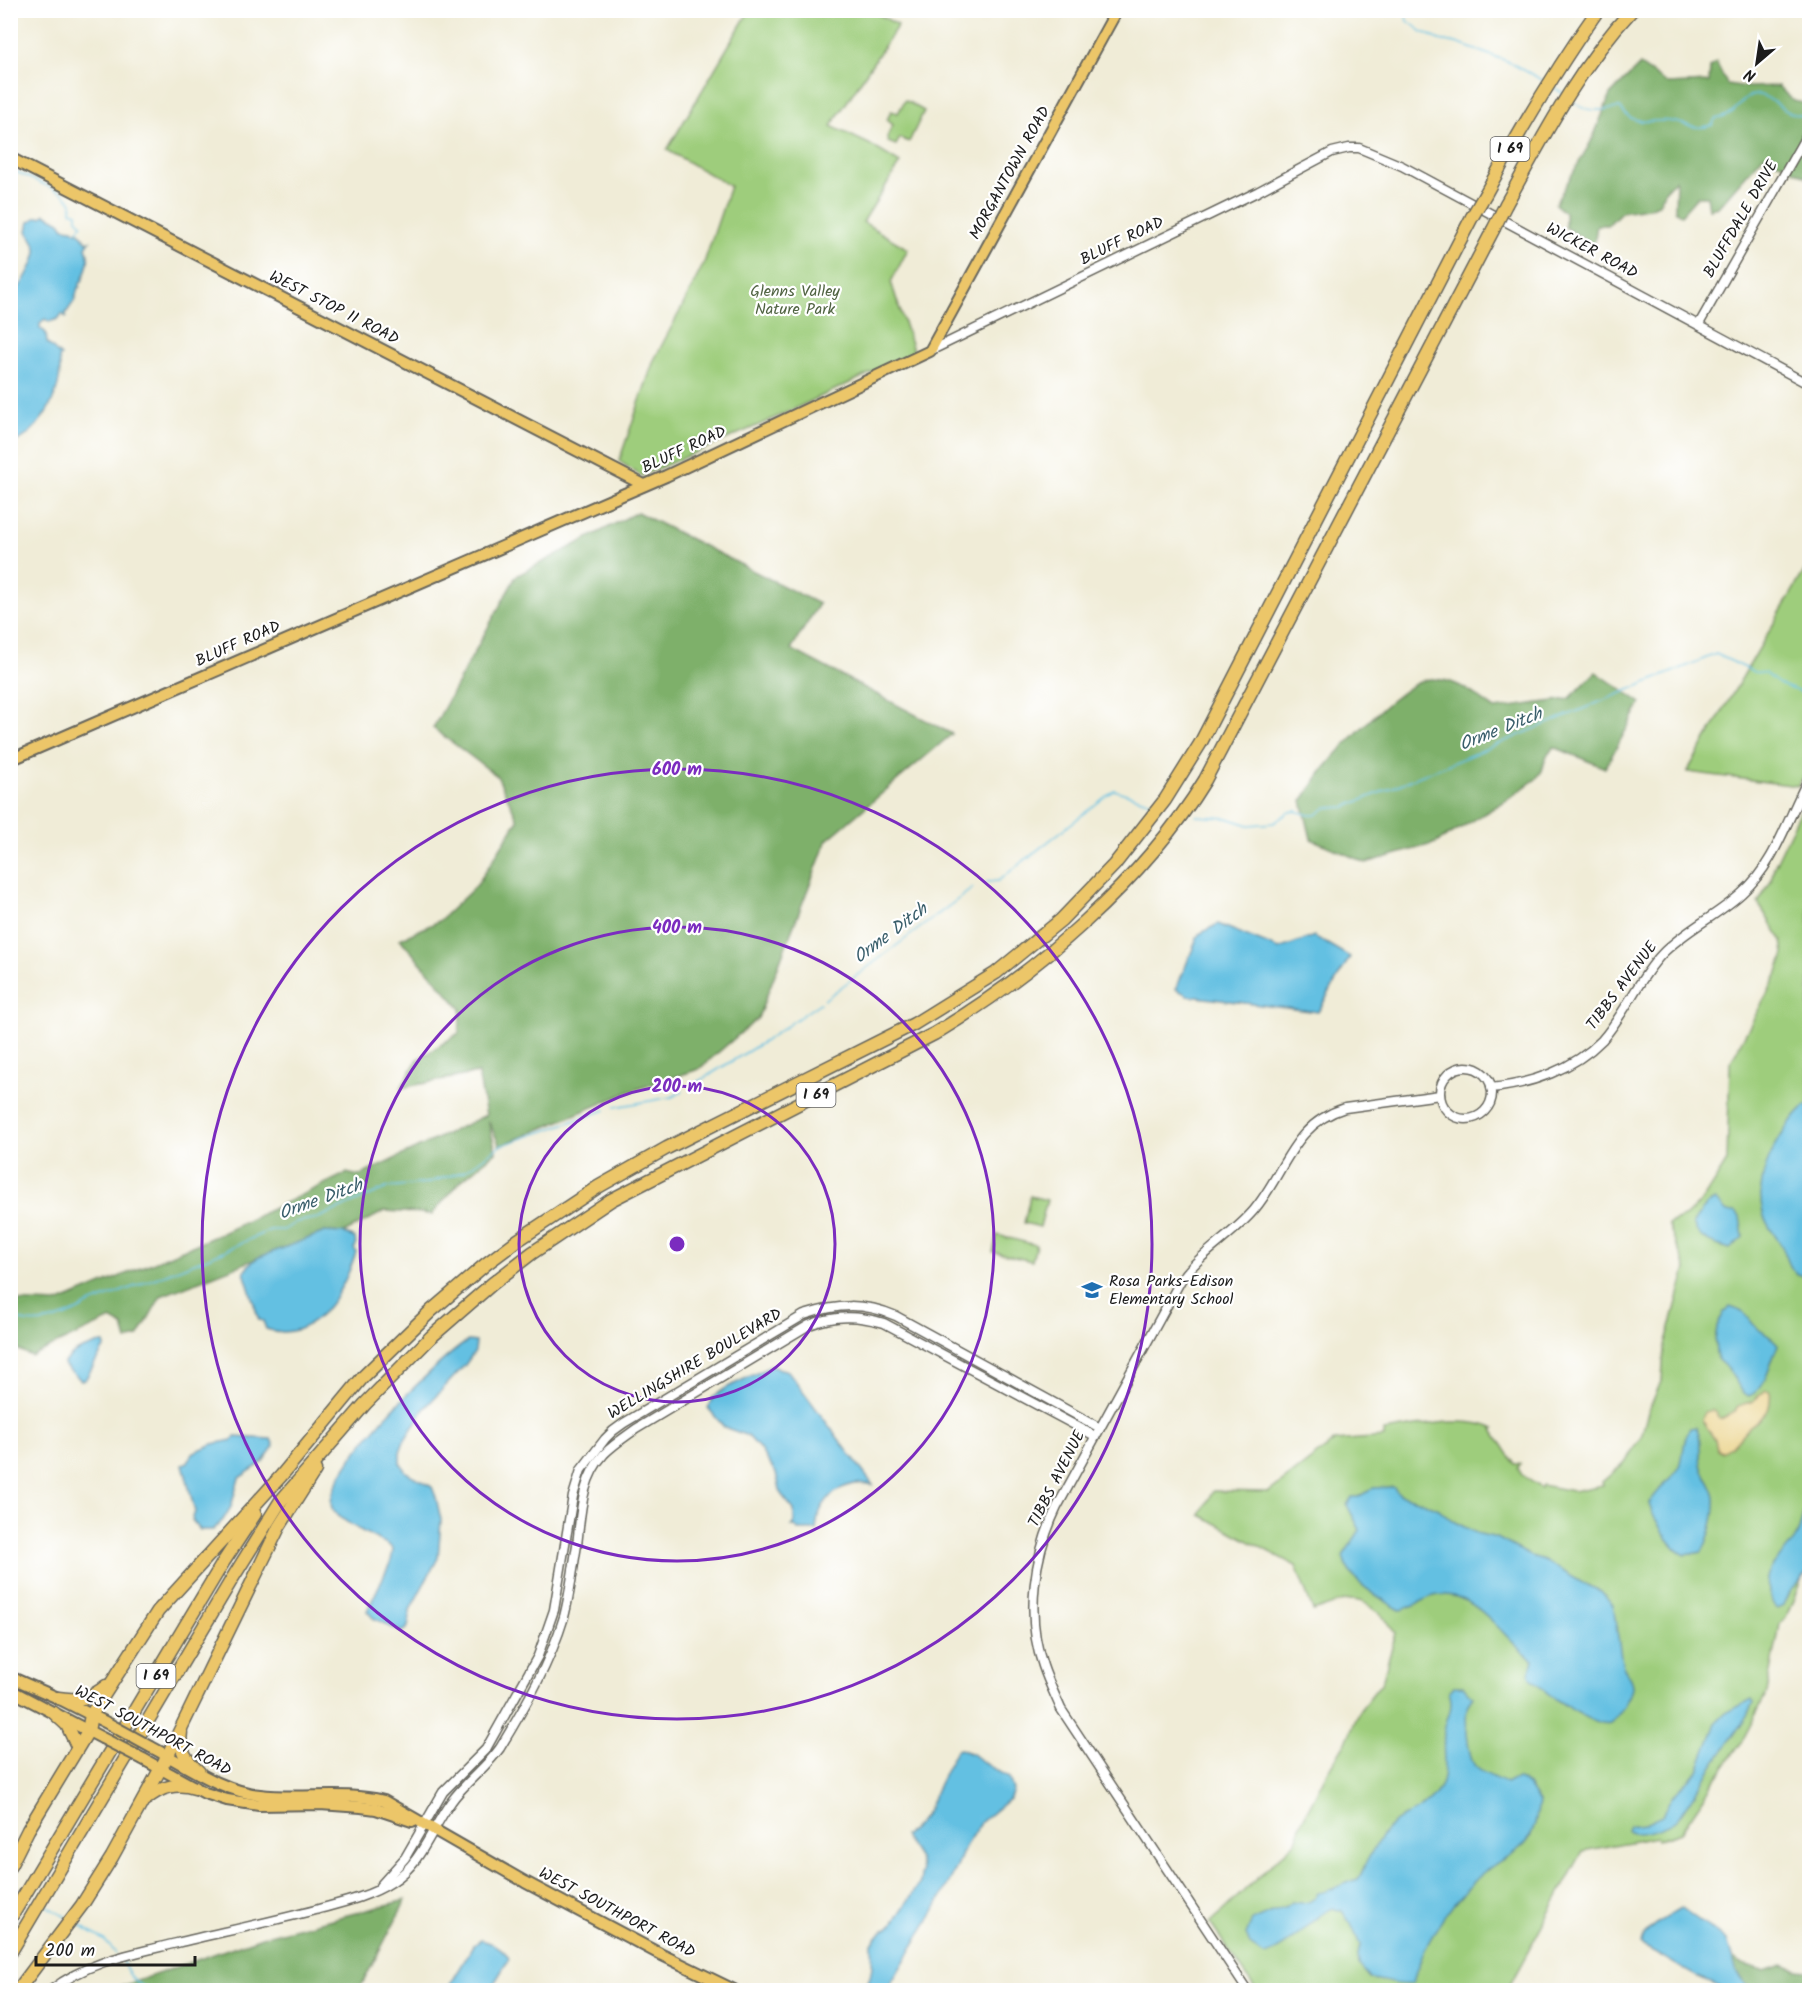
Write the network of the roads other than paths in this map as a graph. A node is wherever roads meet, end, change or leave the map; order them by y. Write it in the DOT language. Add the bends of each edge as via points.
graph roads {
  1 [pos="1117,10"];
  2 [pos="1598,10"];
  3 [pos="1603,10"];
  4 [pos="1632,10"];
  5 [pos="1639,10"];
  6 [pos="1614,30"];
  7 [pos="1570,50"];
  8 [pos="1809,129"];
  9 [pos="1359,148"];
  10 [pos="10,158"];
  11 [pos="1699,324"];
  12 [pos="930,351"];
  13 [pos="1809,385"];
  14 [pos="621,473"];
  15 [pos="644,485"];
  16 [pos="619,496"];
  17 [pos="10,760"];
  18 [pos="1809,776"];
  19 [pos="1491,1088"];
  20 [pos="1440,1095"];
  21 [pos="351,1421"];
  22 [pos="1100,1428"];
  23 [pos="1095,1436"];
  24 [pos="281,1476"];
  25 [pos="117,1674"];
  26 [pos="10,1677"];
  27 [pos="10,1690"];
  28 [pos="58,1698"];
  29 [pos="54,1713"];
  30 [pos="91,1715"];
  31 [pos="184,1722"];
  32 [pos="88,1731"];
  33 [pos="77,1746"];
  34 [pos="168,1755"];
  35 [pos="160,1769"];
  36 [pos="199,1772"];
  37 [pos="195,1788"];
  38 [pos="137,1809"];
  39 [pos="423,1825"];
  40 [pos="435,1831"];
  41 [pos="11,1866"];
  42 [pos="377,1890"];
  43 [pos="12,1917"];
  44 [pos="10,1953"];
  45 [pos="18,1990"];
  46 [pos="51,1990"];
  47 [pos="734,1990"];
  48 [pos="1247,1990"];
  1 -- 12 [label="main road, MORGANTOWN ROAD"];
  2 -- 7 [label="highway"];
  3 -- 7 [label="highway, I 69"];
  4 -- 6 [label="highway, I 69"];
  5 -- 6 [label="highway"];
  6 -- 21 [label="highway, I 69, bridge" via="1553,118 1506,204 1205,780 1141,865 1071,933 973,1011 634,1187 550,1240 443,1325"];
  7 -- 24 [label="highway, I 69, bridge" via="1472,217 1200,744 1179,779 1114,865 1061,920 996,973 946,1006 636,1165 526,1234 459,1287 383,1356"];
  8 -- 11 [label="street, BLUFFDALE DRIVE"];
  9 -- 11 [label="street, WICKER ROAD" via="1402,166"];
  9 -- 12 [label="street, BLUFF ROAD" via="1332,152"];
  10 -- 14 [label="main road, WEST STOP 11 ROAD"];
  11 -- 13 [label="street, WICKER ROAD"];
  12 -- 15 [label="main road, BLUFF ROAD"];
  14 -- 15 [label="main road, WEST STOP 11 ROAD"];
  14 -- 16 [label="main road" via="624,485"];
  15 -- 16 [label="main road, BLUFF ROAD"];
  16 -- 17 [label="main road, BLUFF ROAD"];
  18 -- 19 [label="street, TIBBS AVENUE" via="1777,846 1754,881 1662,954 1603,1039 1562,1069"];
  19 -- 20 [label="street" via="1479,1071 1459,1068 1443,1080"];
  19 -- 20 [label="street" via="1484,1111 1468,1119 1446,1110"];
  20 -- 22 [label="street, TIBBS AVENUE" via="1330,1112 1307,1131 1256,1208 1181,1280"];
  21 -- 31 [label="highway" via="279,1527"];
  21 -- 44 [label="highway, I 69" via="271,1515"];
  22 -- 23 [label="street, TIBBS AVENUE"];
  22 -- 39 [label="street, WELLINGSHIRE BOULEVARD" via="896,1316 847,1305 804,1315 613,1431 596,1449 581,1470 573,1496 554,1610 538,1656 486,1749 442,1792"];
  23 -- 40 [label="street, WELLINGSHIRE BOULEVARD" via="884,1323 848,1316 809,1325 636,1429 602,1456 586,1485 565,1612 550,1655 500,1749 456,1796"];
  23 -- 48 [label="street, TIBBS AVENUE" via="1055,1511 1039,1555 1034,1610 1041,1660 1076,1734"];
  24 -- 25 [label="highway" via="158,1611"];
  24 -- 43 [label="highway, I 69" via="232,1549"];
  25 -- 28 [label="highway" via="85,1699"];
  25 -- 30 [label="highway"];
  26 -- 28 [label="main road, WEST SOUTHPORT ROAD"];
  27 -- 29 [label="main road, WEST SOUTHPORT ROAD"];
  28 -- 30 [label="main road, WEST SOUTHPORT ROAD"];
  29 -- 32 [label="main road, WEST SOUTHPORT ROAD"];
  29 -- 33 [label="highway" via="67,1725"];
  30 -- 32 [label="highway"];
  30 -- 34 [label="main road, WEST SOUTHPORT ROAD, bridge"];
  31 -- 34 [label="highway"];
  31 -- 36 [label="highway" via="182,1750"];
  32 -- 33 [label="highway"];
  32 -- 35 [label="main road, WEST SOUTHPORT ROAD, bridge"];
  33 -- 41 [label="highway"];
  34 -- 35 [label="highway"];
  34 -- 36 [label="main road, WEST SOUTHPORT ROAD"];
  35 -- 37 [label="main road, WEST SOUTHPORT ROAD"];
  35 -- 38 [label="highway"];
  36 -- 39 [label="main road, WEST SOUTHPORT ROAD" via="227,1787 258,1795 340,1795 384,1801"];
  37 -- 38 [label="highway" via="179,1784 166,1787"];
  37 -- 39 [label="main road, WEST SOUTHPORT ROAD" via="245,1804 361,1807"];
  38 -- 45 [label="highway" via="82,1905"];
  39 -- 40 [label="main road, WEST SOUTHPORT ROAD"];
  39 -- 42 [label="street, WELLINGSHIRE BOULEVARD" via="405,1858"];
  40 -- 42 [label="street, WELLINGSHIRE BOULEVARD" via="406,1871"];
  40 -- 47 [label="main road, WEST SOUTHPORT ROAD"];
  42 -- 46 [label="street, WELLINGSHIRE BOULEVARD" via="350,1901 91,1966"];
}
